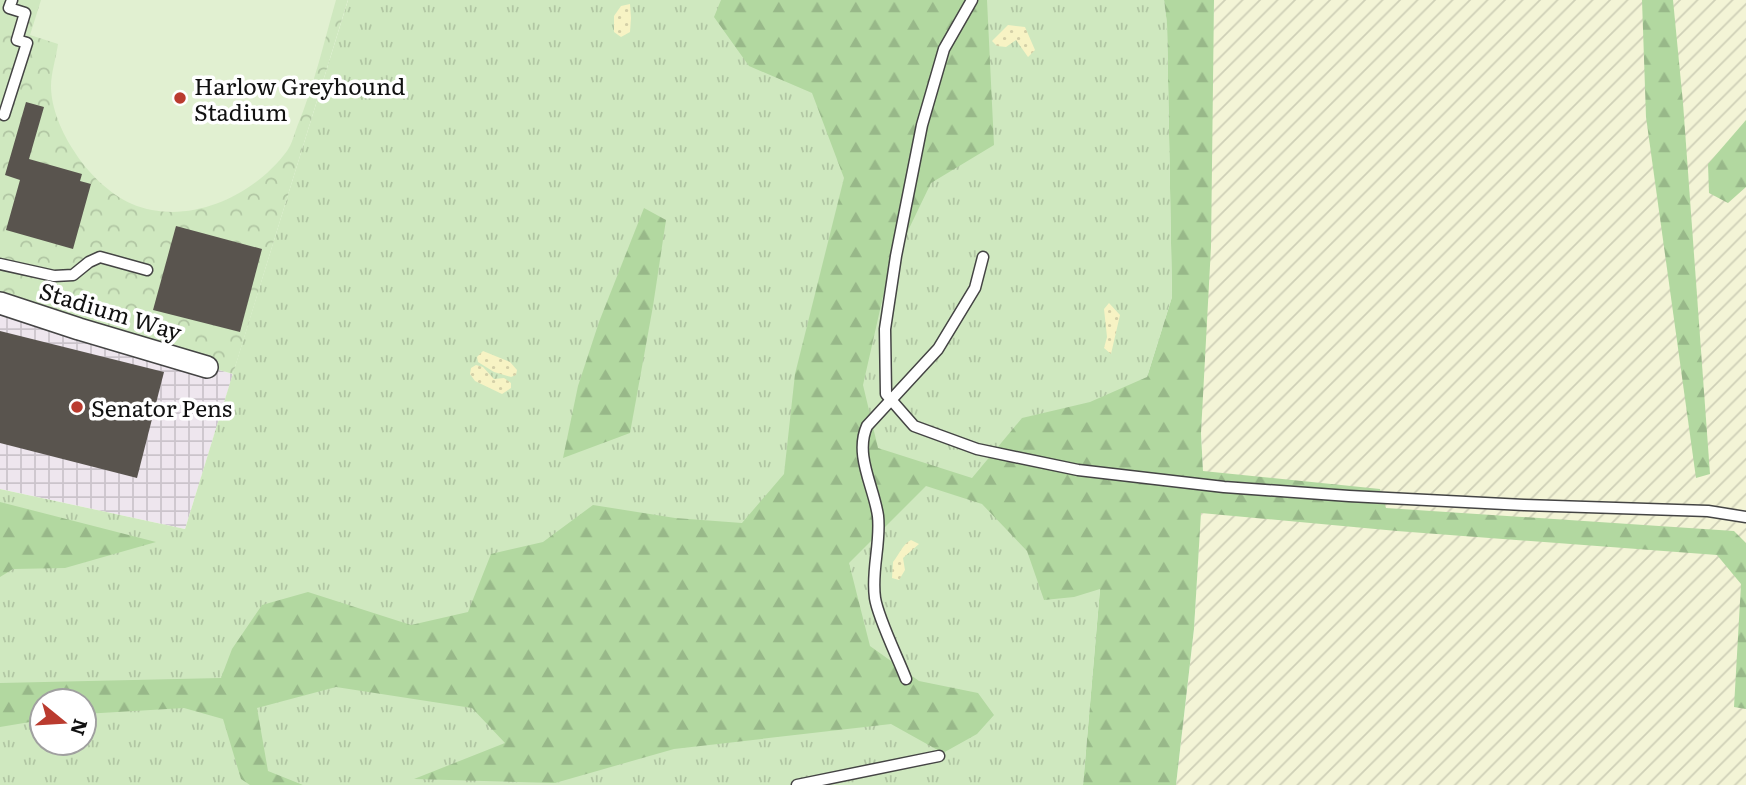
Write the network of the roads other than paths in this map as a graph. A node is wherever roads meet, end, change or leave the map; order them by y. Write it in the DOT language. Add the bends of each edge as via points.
graph roads {
  1 [pos="12,0"];
  2 [pos="972,0"];
  3 [pos="4,116"];
  4 [pos="984,257"];
  5 [pos="0,264"];
  6 [pos="147,271"];
  7 [pos="0,303"];
  8 [pos="207,367"];
  9 [pos="892,401"];
  10 [pos="1746,517"];
  11 [pos="906,679"];
  12 [pos="939,756"];
  13 [pos="797,785"];
  1 -- 3 [label="lane" via="9,8 25,13 17,40 27,43"];
  2 -- 9 [label="lane" via="944,49 919,138 885,329 886,394"];
  4 -- 9 [label="lane" via="975,288 938,349"];
  5 -- 6 [label="lane" via="54,276 73,275 100,257"];
  7 -- 8 [label="street, Stadium Way"];
  9 -- 10 [label="lane" via="914,426 977,449 1077,470 1349,496 1708,510"];
  9 -- 11 [label="lane" via="867,426 863,452 878,514 875,600"];
  12 -- 13 [label="lane"];
}
